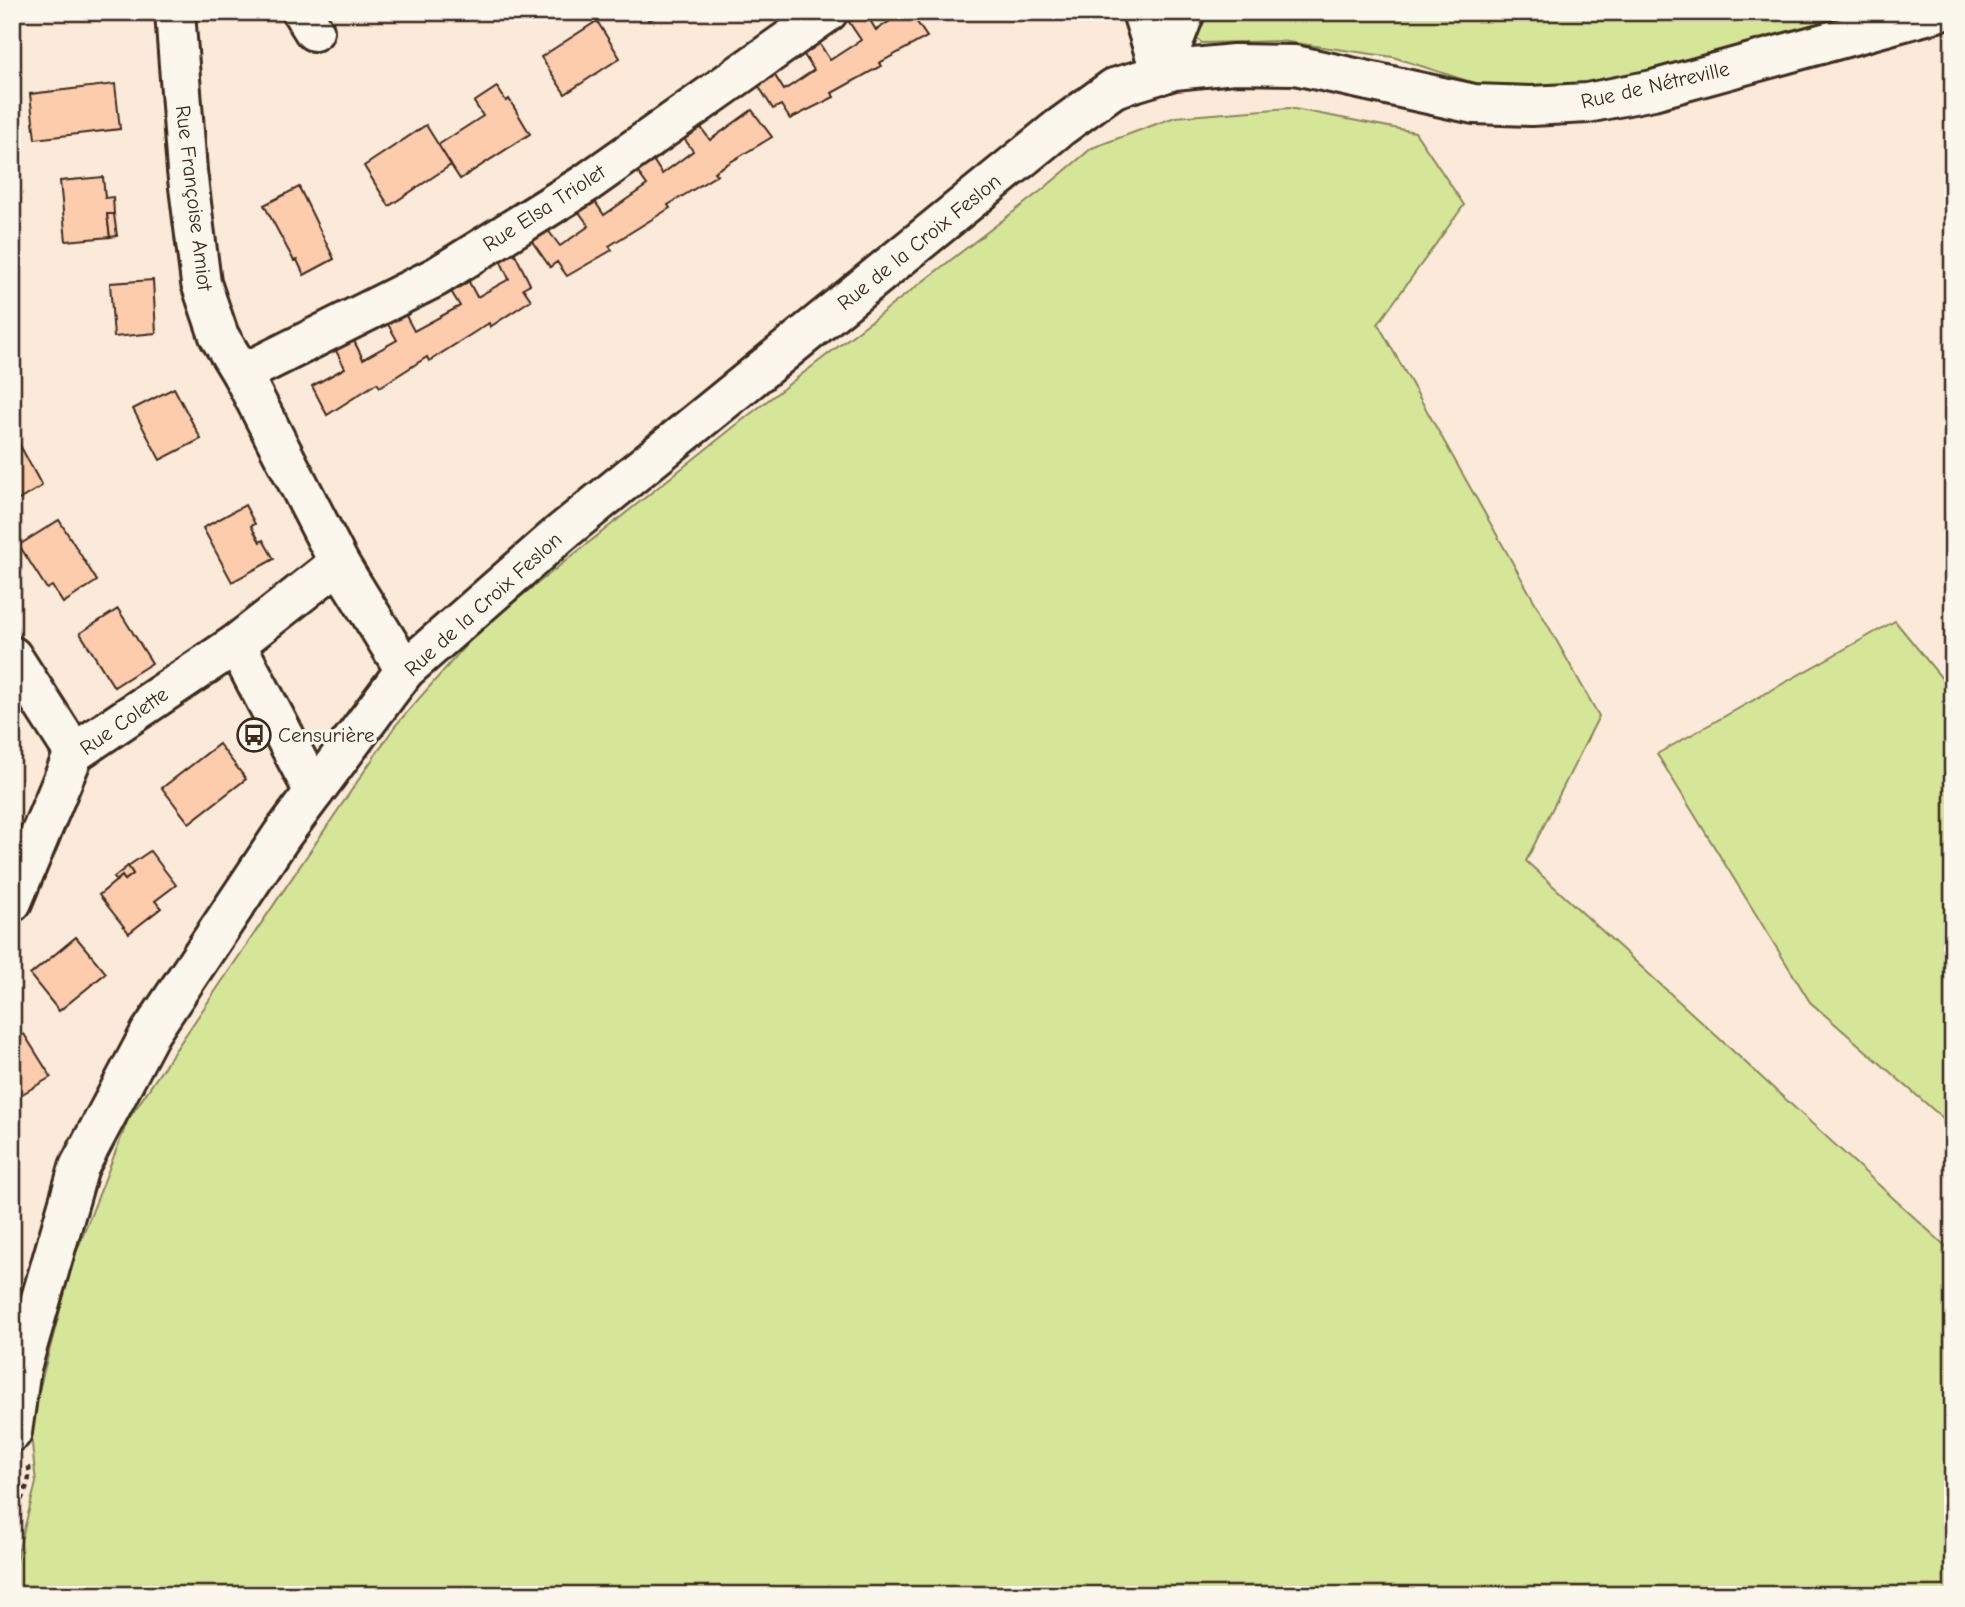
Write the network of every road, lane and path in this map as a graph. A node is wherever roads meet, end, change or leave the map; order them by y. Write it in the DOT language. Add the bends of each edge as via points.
graph roads {
  1 [pos="175,12"];
  2 [pos="828,12"];
  3 [pos="1142,12"];
  4 [pos="1185,12"];
  5 [pos="1937,12"];
  6 [pos="1161,74"];
  7 [pos="242,374"];
  8 [pos="339,563"];
  9 [pos="236,644"];
  10 [pos="12,656"];
  11 [pos="405,670"];
  12 [pos="74,753"];
  13 [pos="314,792"];
  14 [pos="12,902"];
  15 [pos="17,1377"];
  16 [pos="12,1432"];
  17 [pos="12,1504"];
  18 [pos="12,1538"];
  1 -- 7 [label="street, Rue Françoise Amiot" via="201,283 219,336"];
  2 -- 7 [label="street, Rue Elsa Triolet" via="585,184 436,277"];
  3 -- 6 [label="street"];
  4 -- 6 [label="street"];
  5 -- 6 [label="street, Rue de Nétreville" via="1653,90 1587,103 1474,104 1295,65 1234,64"];
  6 -- 11 [label="street, Rue de la Croix Feslon" via="1114,88 1059,128 561,533"];
  7 -- 8 [label="street, Rue Françoise Amiot"];
  8 -- 9 [label="street, Rue Colette"];
  8 -- 11 [label="street, Rue Françoise Amiot"];
  9 -- 12 [label="street, Rue Colette"];
  9 -- 13 [label="street"];
  10 -- 12 [label="street"];
  11 -- 13 [label="street, Rue de la Croix Feslon"];
  12 -- 14 [label="street, Rue Colette"];
  13 -- 15 [label="street, Rue de la Croix Feslon" via="150,1033 79,1167"];
  15 -- 16 [label="street, Rue de la Croix Feslon"];
  17 -- 18 [label="path" via="18,1509"];
}
